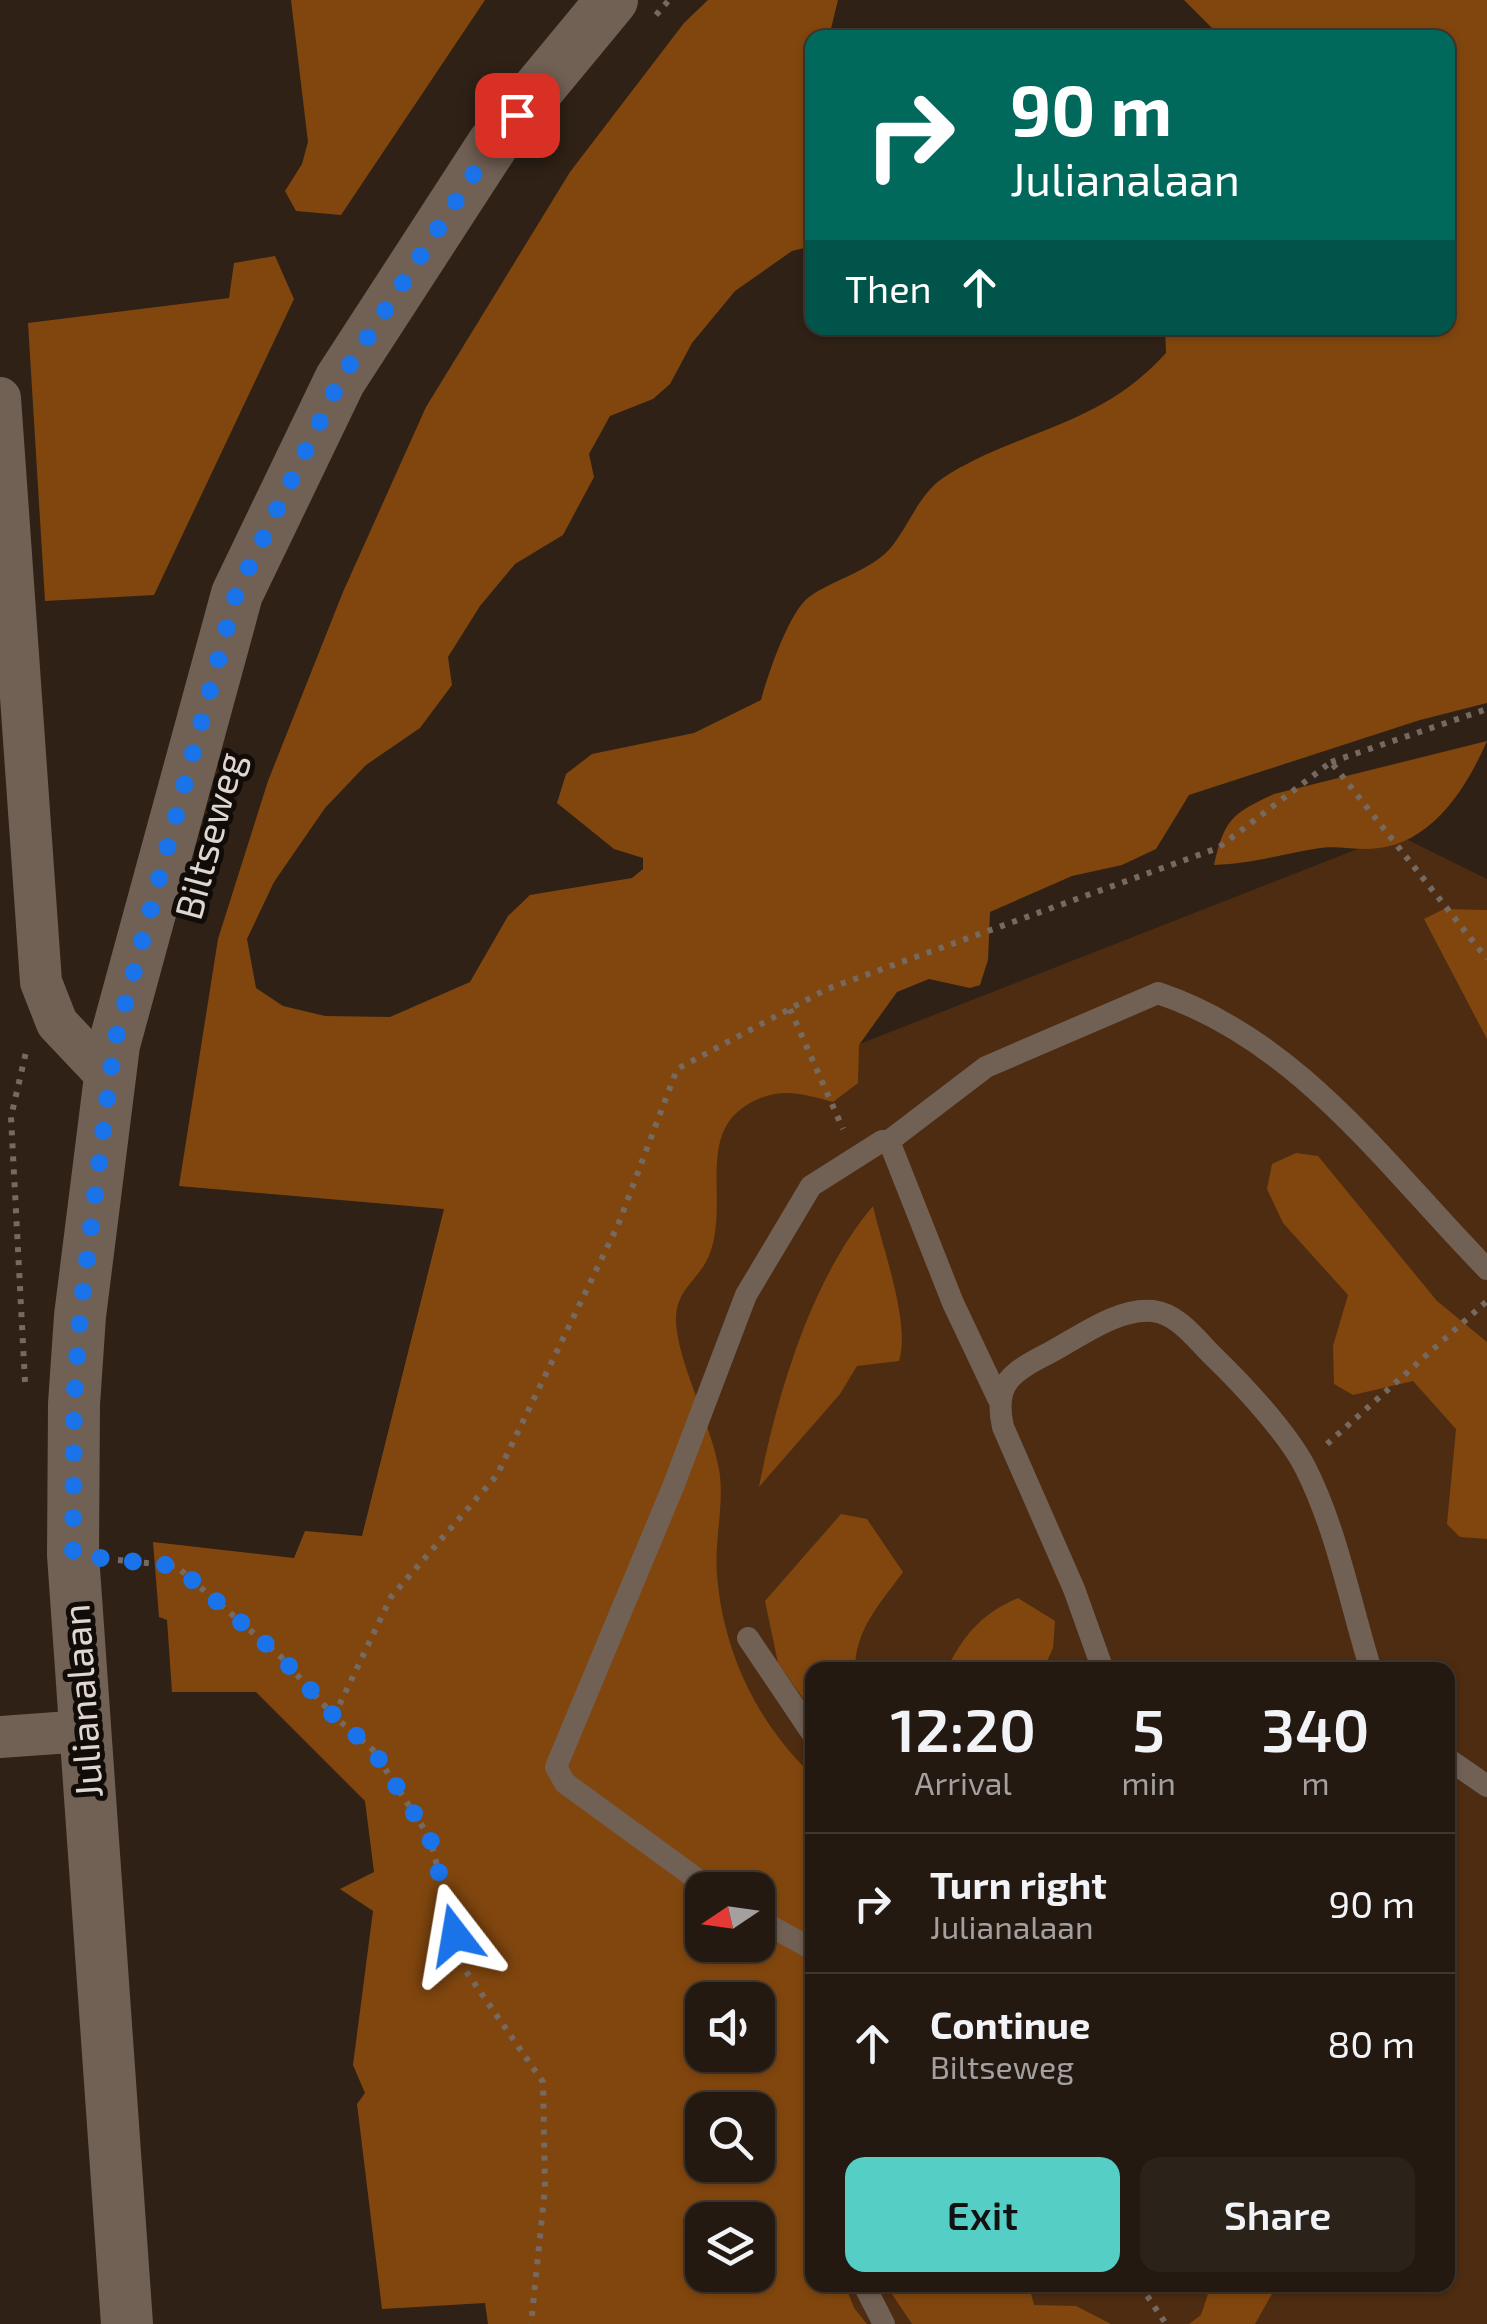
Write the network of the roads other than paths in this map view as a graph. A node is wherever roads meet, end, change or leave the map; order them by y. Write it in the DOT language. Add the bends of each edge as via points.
graph roads {
  1 [pos="627,15"];
  2 [pos="0,398"];
  3 [pos="109,1078"];
  4 [pos="889,1141"];
  5 [pos="1487,1270"];
  6 [pos="998,1398"];
  7 [pos="748,1638"];
  8 [pos="1099,1662"];
  9 [pos="1369,1662"];
  10 [pos="805,1723"];
  11 [pos="84,1731"];
  12 [pos="0,1736"];
  13 [pos="1455,1764"];
  14 [pos="1487,1786"];
  15 [pos="687,1872"];
  16 [pos="775,1928"];
  17 [pos="805,1945"];
  18 [pos="868,2292"];
  19 [pos="127,2324"];
  20 [pos="884,2324"];
  1 -- 3 [label="street, Biltseweg" via="493,144 340,380 236,594"];
  2 -- 3 [label="street" via="41,982 58,1023"];
  3 -- 11 [label="street, Julianalaan" via="74,1404 73,1555"];
  4 -- 5 [label="lane" via="986,1067 1158,993 1203,1008 1284,1060 1374,1144"];
  4 -- 6 [label="lane" via="952,1304"];
  4 -- 15 [label="lane" via="811,1186 746,1295 556,1768 565,1783"];
  6 -- 8 [label="lane" via="1002,1426"];
  6 -- 9 [label="lane" via="1006,1382 1040,1357 1126,1314 1158,1312 1178,1321 1304,1464"];
  7 -- 10 [label="lane"];
  11 -- 12 [label="street"];
  11 -- 19 [label="street, Julianalaan"];
  13 -- 14 [label="lane"];
  16 -- 17 [label="lane"];
  18 -- 20 [label="lane"];
}
